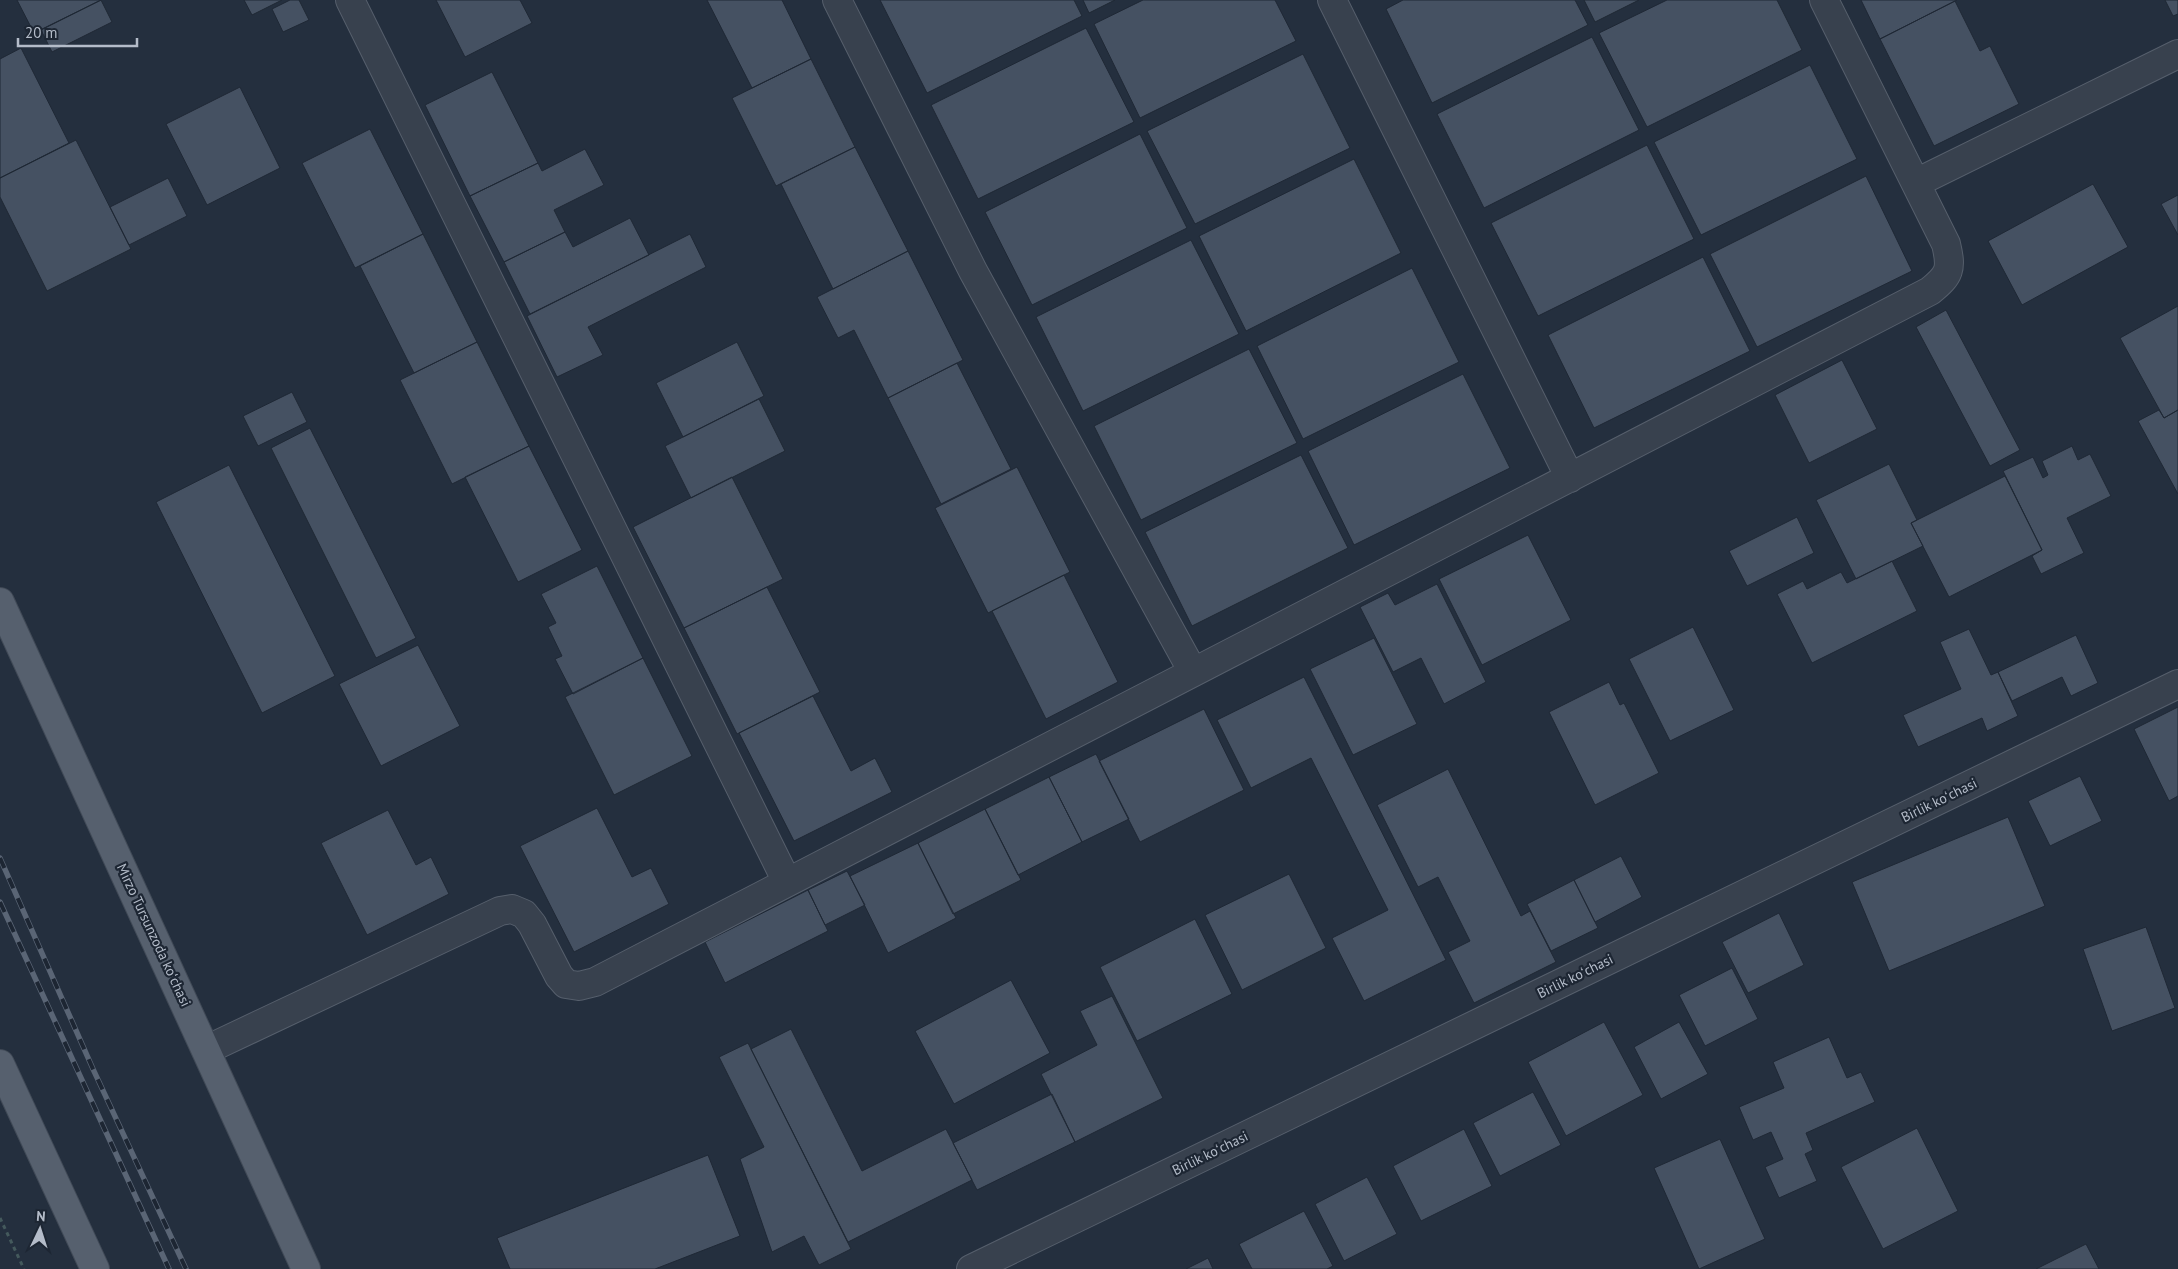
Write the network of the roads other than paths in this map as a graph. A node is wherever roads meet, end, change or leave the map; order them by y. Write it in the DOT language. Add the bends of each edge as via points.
graph roads {
  1 [pos="350,0"];
  2 [pos="837,0"];
  3 [pos="1332,0"];
  4 [pos="1824,0"];
  5 [pos="2178,54"];
  6 [pos="1916,183"];
  7 [pos="1570,478"];
  8 [pos="0,602"];
  9 [pos="1193,672"];
  10 [pos="2178,684"];
  11 [pos="787,882"];
  12 [pos="206,1050"];
  13 [pos="0,1064"];
  14 [pos="95,1269"];
  15 [pos="306,1269"];
  16 [pos="972,1269"];
  1 -- 11 [label="street"];
  2 -- 9 [label="street" via="973,271"];
  3 -- 7 [label="street"];
  4 -- 6 [label="street"];
  5 -- 6 [label="street"];
  6 -- 7 [label="street" via="1946,244 1951,263 1945,279 1930,291"];
  7 -- 9 [label="street"];
  8 -- 12 [label="main road, Mirzo Tursunzoda koʻchasi"];
  9 -- 11 [label="street"];
  10 -- 16 [label="street, Birlik koʻchasi"];
  11 -- 12 [label="street" via="595,982 579,986 566,984 559,976 524,914 512,909 500,911"];
  12 -- 15 [label="main road, Mirzo Tursunzoda koʻchasi"];
  13 -- 14 [label="main road"];
}
